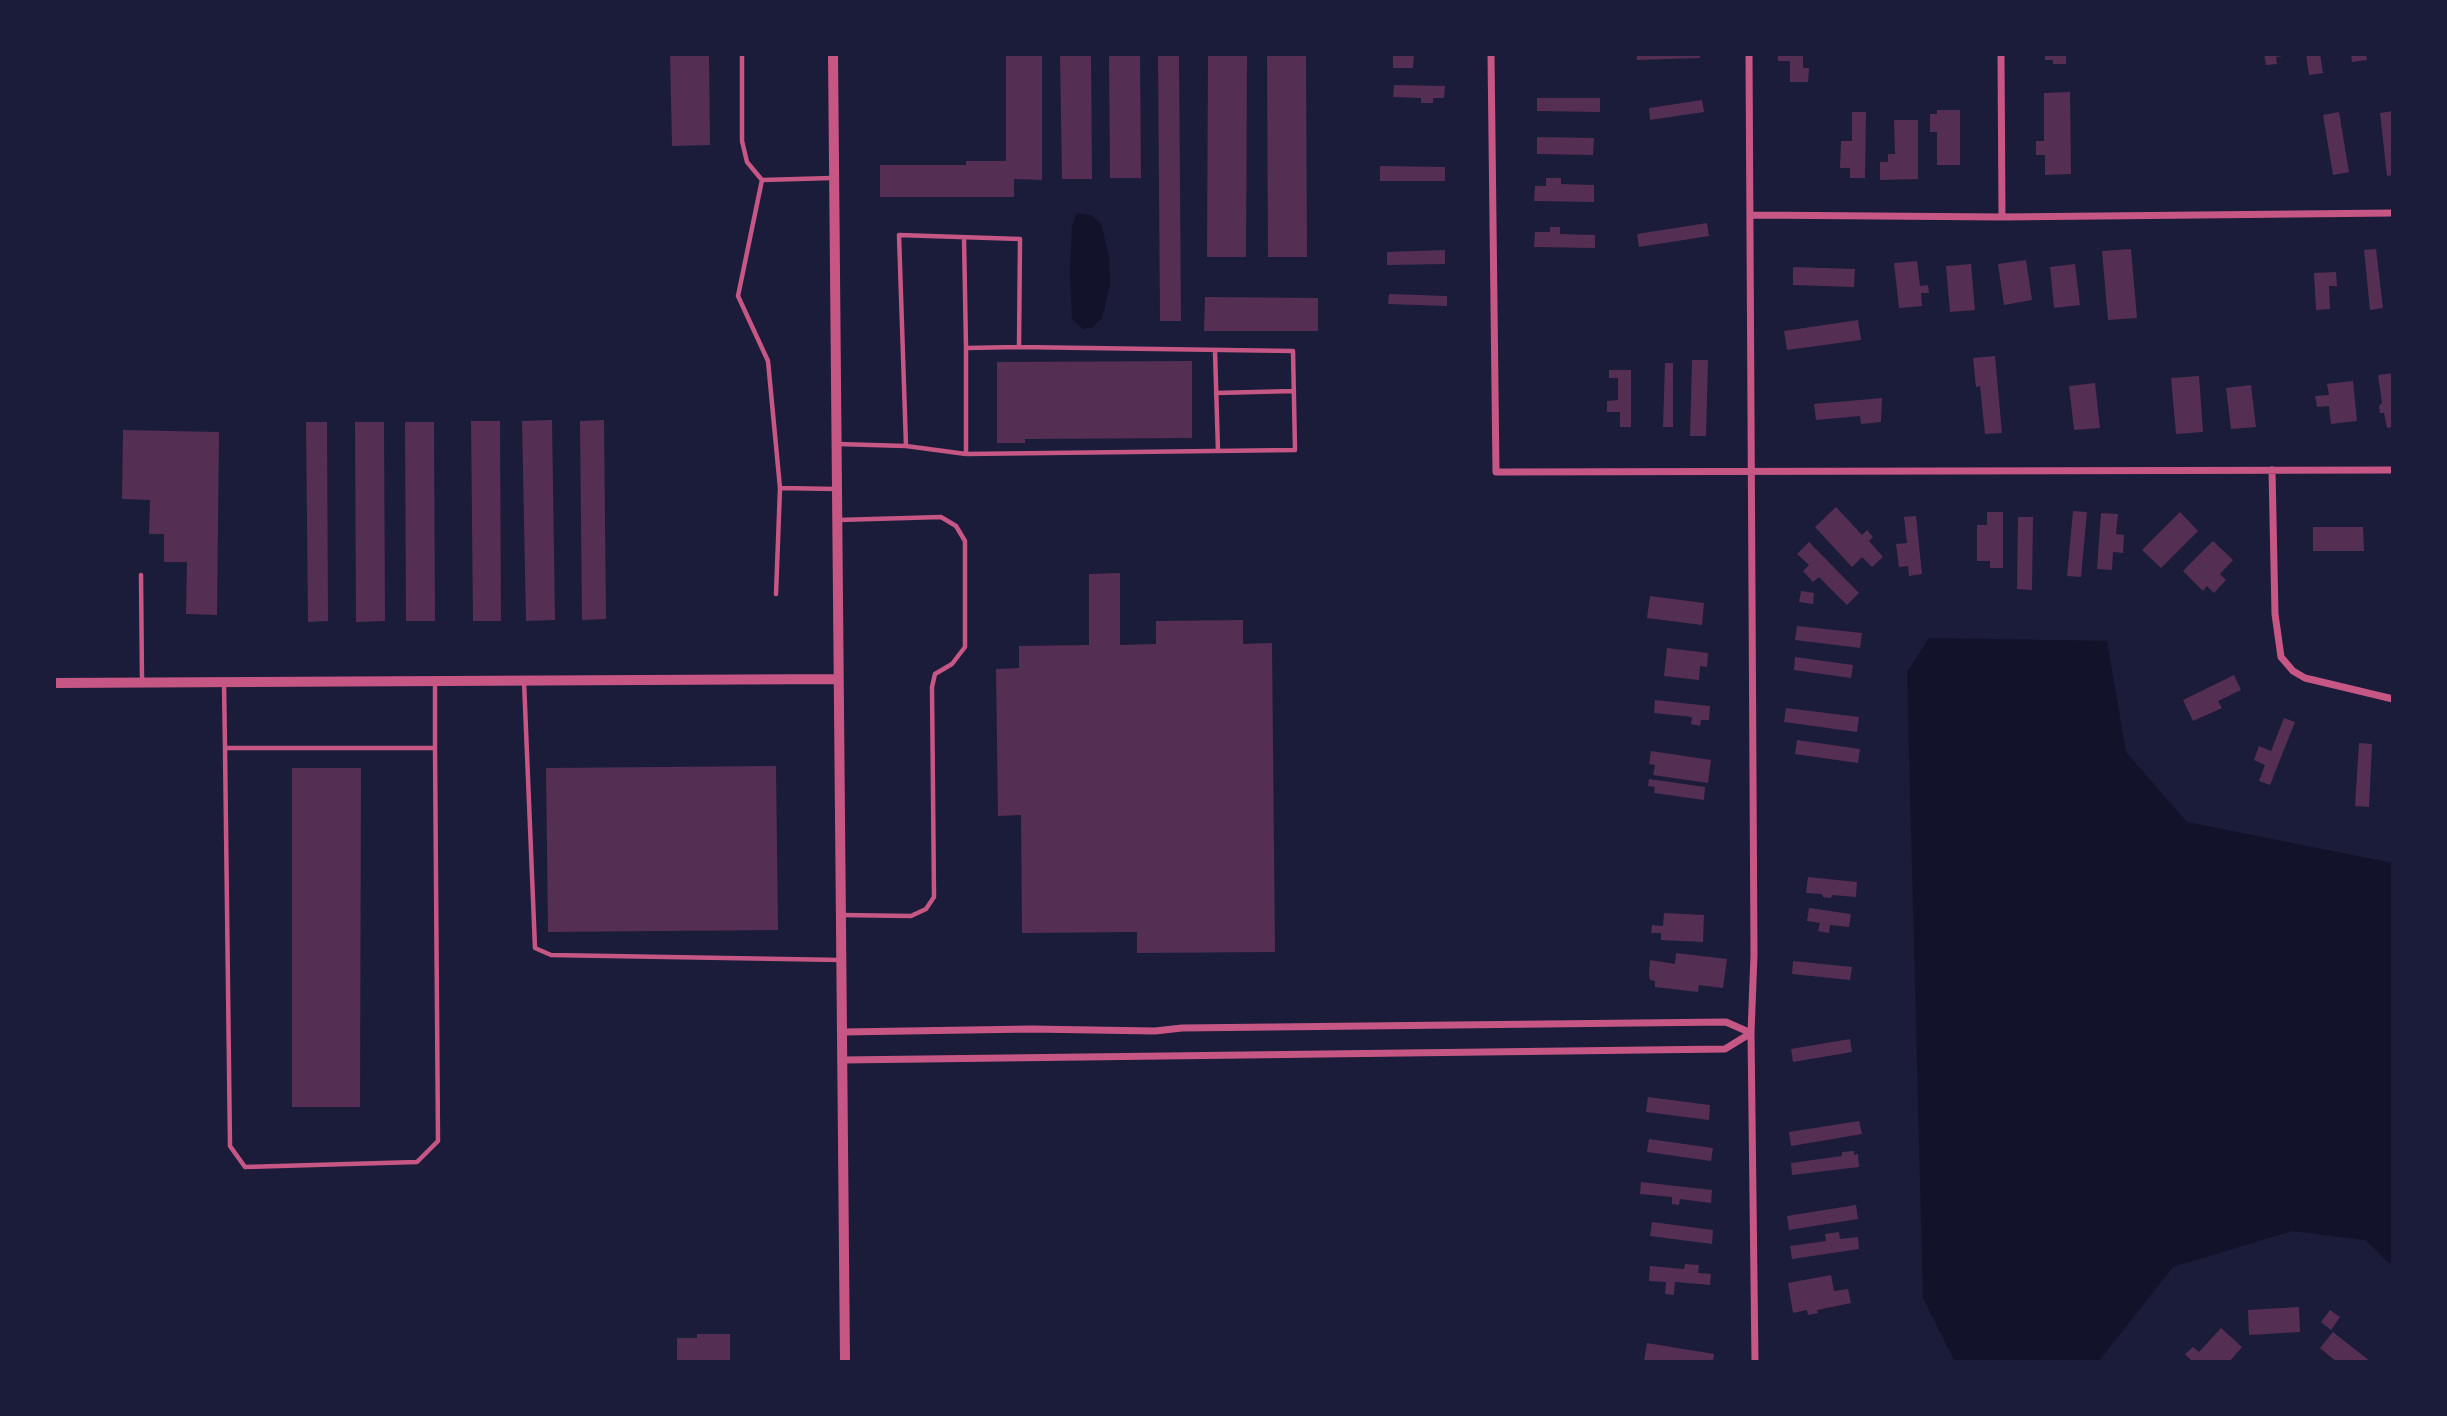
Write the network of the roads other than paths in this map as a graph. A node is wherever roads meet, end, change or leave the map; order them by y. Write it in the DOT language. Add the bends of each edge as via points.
graph roads {
  1 [pos="742,54"];
  2 [pos="833,54"];
  3 [pos="1491,54"];
  4 [pos="1749,54"];
  5 [pos="2001,54"];
  6 [pos="834,178"];
  7 [pos="762,180"];
  8 [pos="2393,213"];
  9 [pos="1752,215"];
  10 [pos="2002,217"];
  11 [pos="964,238"];
  12 [pos="1019,347"];
  13 [pos="966,348"];
  14 [pos="1215,351"];
  15 [pos="1294,391"];
  16 [pos="1216,393"];
  17 [pos="836,444"];
  18 [pos="905,446"];
  19 [pos="1218,451"];
  20 [pos="966,454"];
  21 [pos="2272,470"];
  22 [pos="2393,470"];
  23 [pos="1751,472"];
  24 [pos="780,488"];
  25 [pos="837,489"];
  26 [pos="837,520"];
  27 [pos="141,575"];
  28 [pos="776,594"];
  29 [pos="524,679"];
  30 [pos="838,679"];
  31 [pos="435,680"];
  32 [pos="142,682"];
  33 [pos="224,682"];
  34 [pos="54,683"];
  35 [pos="2393,699"];
  36 [pos="225,748"];
  37 [pos="435,748"];
  38 [pos="842,915"];
  39 [pos="842,960"];
  40 [pos="843,1032"];
  41 [pos="1751,1033"];
  42 [pos="843,1060"];
  43 [pos="845,1362"];
  44 [pos="1755,1362"];
  1 -- 7 [label="lane" via="742,141 747,162"];
  2 -- 6 [label="street"];
  3 -- 23 [label="street" via="1496,472"];
  4 -- 9 [label="street"];
  5 -- 10 [label="street"];
  6 -- 7 [label="lane"];
  6 -- 17 [label="street"];
  7 -- 24 [label="lane" via="738,296 768,361"];
  8 -- 10 [label="street"];
  9 -- 10 [label="street"];
  9 -- 23 [label="street"];
  11 -- 12 [label="lane" via="1020,239"];
  11 -- 13 [label="lane"];
  11 -- 18 [label="lane" via="899,235"];
  12 -- 13 [label="lane"];
  12 -- 14 [label="lane"];
  13 -- 20 [label="lane"];
  14 -- 15 [label="lane" via="1293,351"];
  14 -- 16 [label="lane"];
  15 -- 16 [label="lane"];
  15 -- 19 [label="lane" via="1295,450"];
  16 -- 19 [label="lane"];
  17 -- 18 [label="lane"];
  17 -- 25 [label="street"];
  18 -- 20 [label="lane"];
  19 -- 20 [label="lane"];
  21 -- 22 [label="street"];
  21 -- 23 [label="street"];
  21 -- 35 [label="street" via="2275,614 2281,657 2305,678"];
  23 -- 41 [label="street"];
  24 -- 25 [label="lane"];
  24 -- 28 [label="lane"];
  25 -- 26 [label="street"];
  26 -- 30 [label="street"];
  26 -- 38 [label="lane" via="942,517 965,541 965,648 952,664 934,674 932,687 933,897 926,909 911,916"];
  27 -- 32 [label="lane"];
  29 -- 30 [label="street"];
  29 -- 31 [label="street"];
  29 -- 39 [label="lane" via="535,948 564,956"];
  30 -- 38 [label="street"];
  31 -- 33 [label="street"];
  31 -- 37 [label="lane"];
  32 -- 33 [label="street"];
  32 -- 34 [label="street"];
  33 -- 36 [label="lane"];
  36 -- 37 [label="lane"];
  36 -- 37 [label="lane" via="230,1146 245,1167 417,1162 438,1141"];
  38 -- 39 [label="street"];
  39 -- 40 [label="street"];
  40 -- 41 [label="street" via="1726,1022"];
  40 -- 42 [label="street"];
  41 -- 42 [label="street" via="1725,1049"];
  41 -- 44 [label="street"];
  42 -- 43 [label="street"];
}
